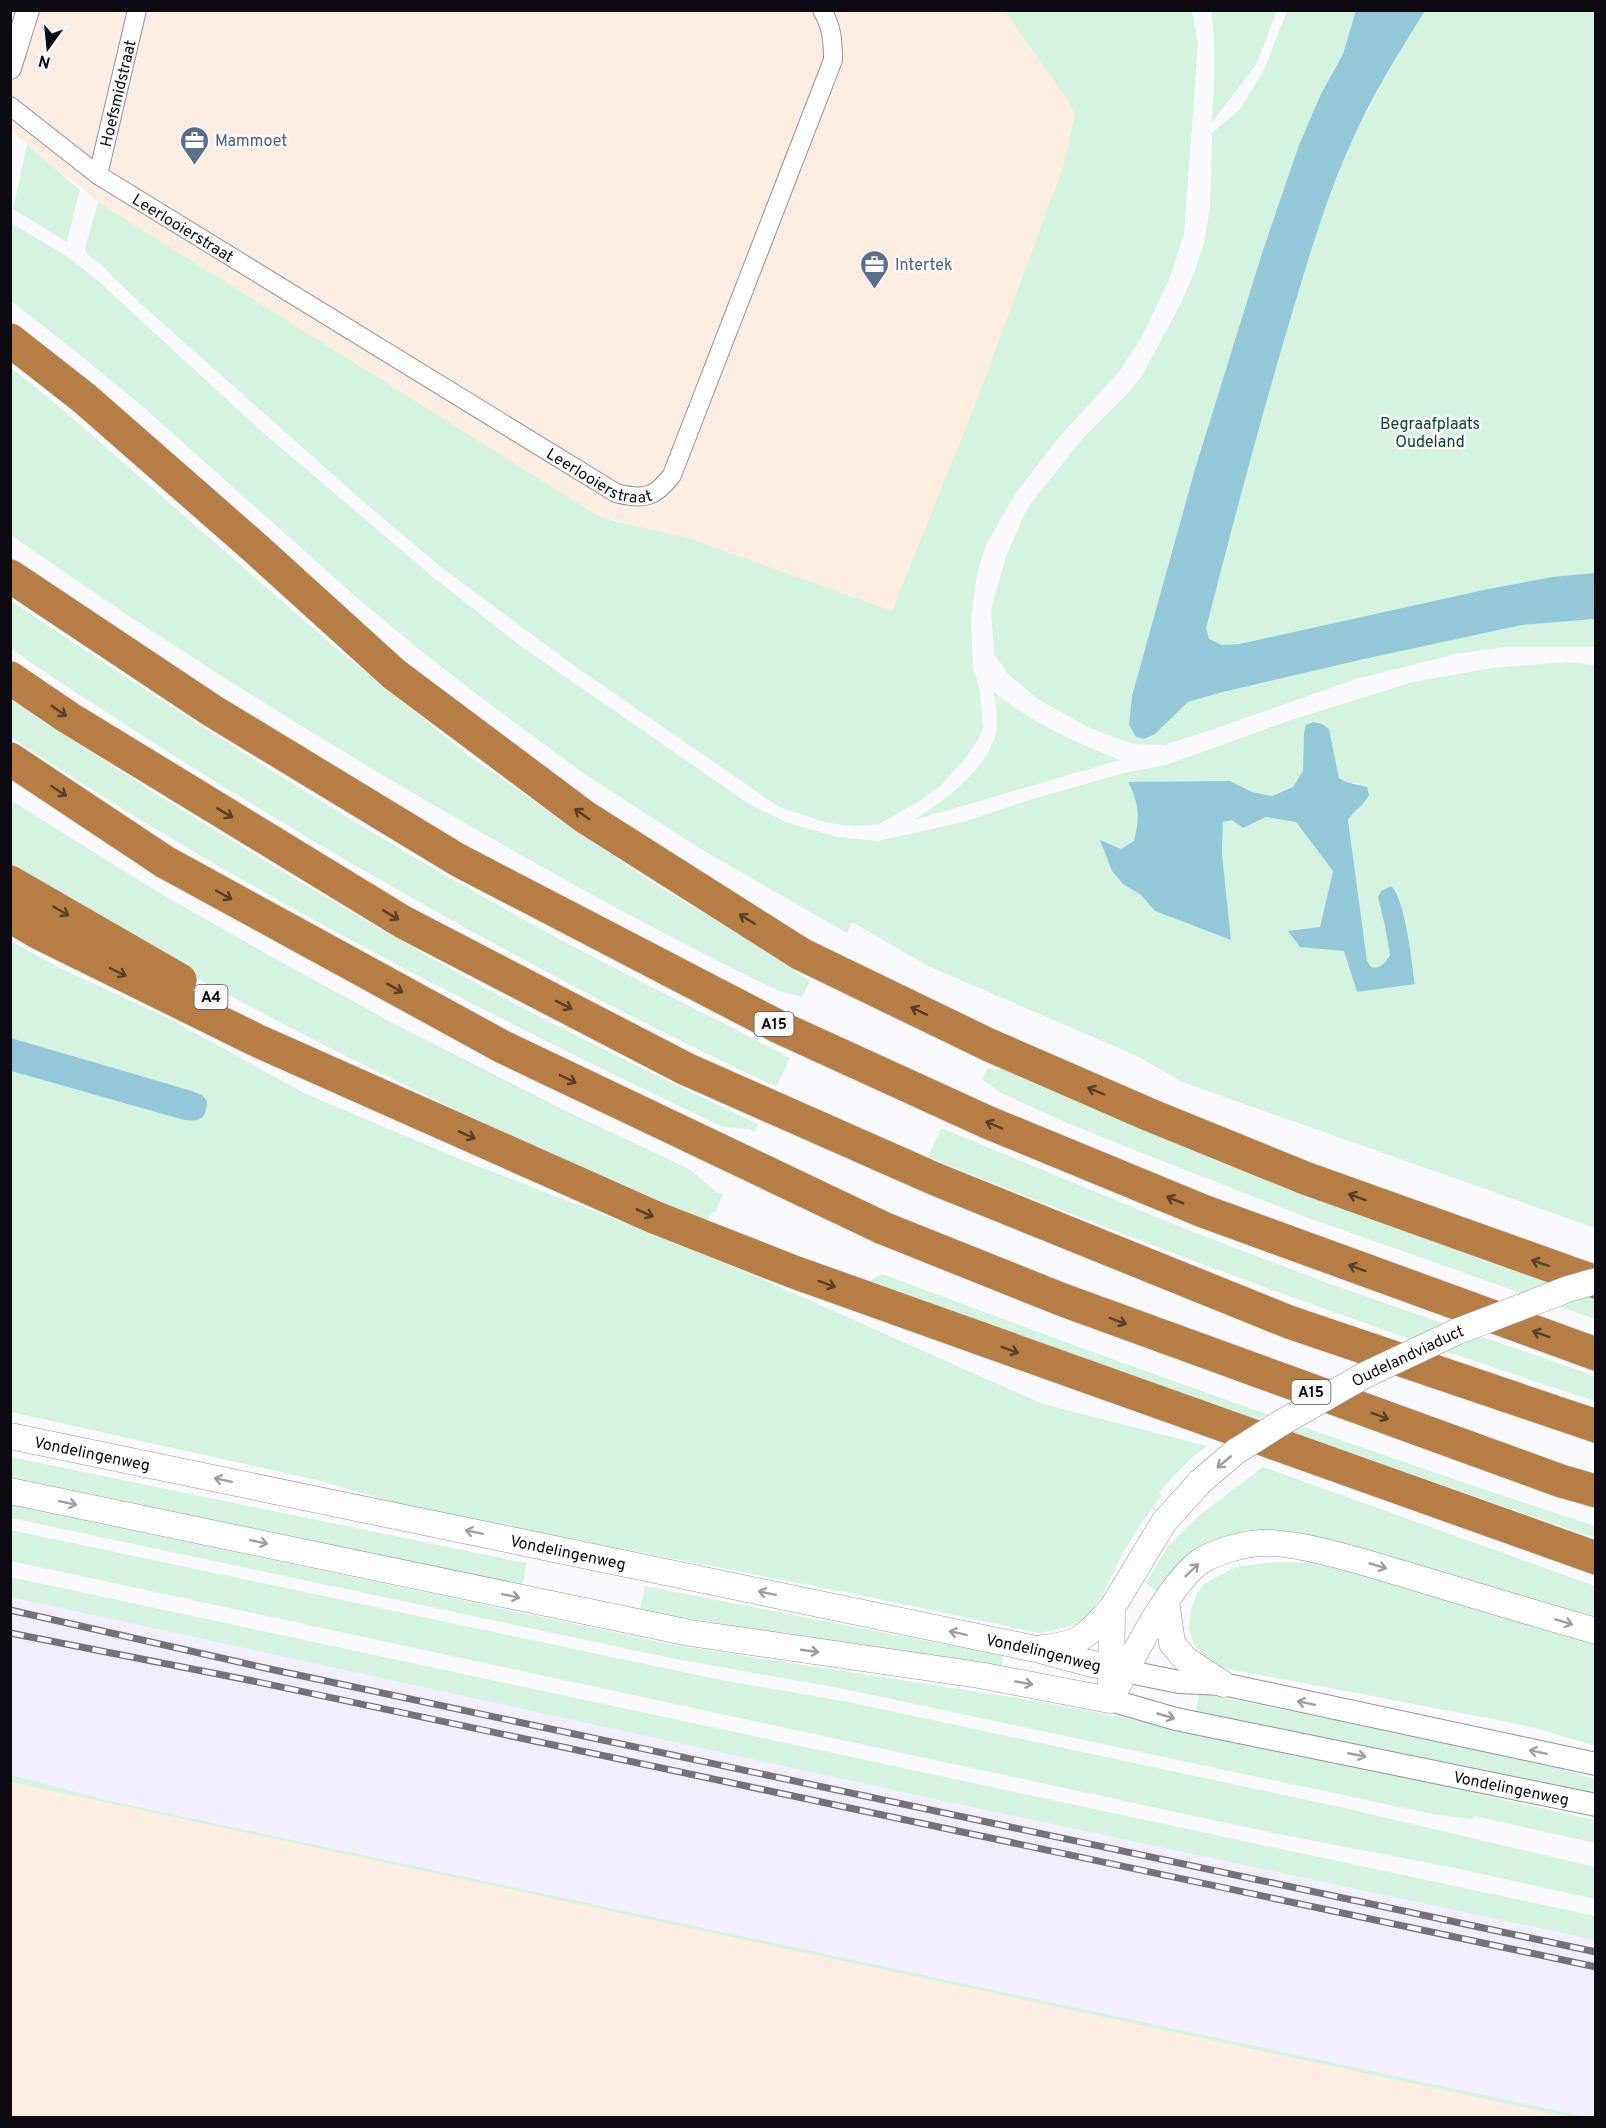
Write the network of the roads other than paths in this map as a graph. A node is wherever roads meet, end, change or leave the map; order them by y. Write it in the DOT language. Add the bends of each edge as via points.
graph roads {
  1 [pos="28,10"];
  2 [pos="137,10"];
  3 [pos="822,10"];
  4 [pos="10,68"];
  5 [pos="10,106"];
  6 [pos="98,175"];
  7 [pos="10,340"];
  8 [pos="10,576"];
  9 [pos="10,678"];
  10 [pos="10,759"];
  11 [pos="10,882"];
  12 [pos="10,916"];
  13 [pos="413,1111"];
  14 [pos="1596,1282"];
  15 [pos="1596,1354"];
  16 [pos="1596,1426"];
  17 [pos="10,1436"];
  18 [pos="10,1491"];
  19 [pos="1596,1491"];
  20 [pos="1596,1558"];
  21 [pos="1166,1601"];
  22 [pos="1112,1608"];
  23 [pos="1596,1631"];
  24 [pos="1036,1649"];
  25 [pos="1118,1670"];
  26 [pos="1223,1684"];
  27 [pos="1110,1700"];
  28 [pos="1596,1764"];
  29 [pos="1596,1805"];
  1 -- 4 [label="street"];
  2 -- 6 [label="street, Hoefsmidstraat"];
  3 -- 6 [label="street, Leerlooierstraat" via="830,23 833,60 672,475 661,490 643,497 616,493"];
  5 -- 6 [label="street, Leerlooierstraat"];
  14 -- 7 [label="highway, one-way" via="1305,1178 1150,1115 989,1045 801,954 585,817 394,674 84,398"];
  15 -- 8 [label="highway, A15, one-way" via="1203,1211 987,1122 779,1027 458,860 211,710"];
  9 -- 16 [label="highway, one-way" via="403,922 686,1069 935,1179 1289,1322"];
  10 -- 19 [label="highway, A15, one-way" via="165,862 503,1047 883,1228 1074,1305"];
  11 -- 13 [label="highway, A4, one-way"];
  12 -- 13 [label="highway, one-way" via="246,1035"];
  13 -- 20 [label="highway, one-way" via="654,1217 794,1272"];
  14 -- 22 [label="main road, Oudelandviaduct, one-way, bridge" via="1456,1332 1365,1375 1235,1452 1200,1482 1164,1522"];
  24 -- 17 [label="main road, Vondelingenweg, one-way"];
  18 -- 27 [label="main road, Vondelingenweg, one-way" via="690,1633 979,1675"];
  21 -- 23 [label="main road, Vondelingenweg, one-way" via="1176,1585 1203,1560 1260,1544 1297,1547 1364,1562"];
  21 -- 25 [label="main road, Vondelingenweg"];
  21 -- 26 [label="main road" via="1172,1643 1185,1659"];
  22 -- 24 [label="main road, Oudelandviaduct" via="1078,1641"];
  22 -- 25 [label="main road"];
  24 -- 25 [label="main road, Vondelingenweg"];
  25 -- 26 [label="street, Vondelingenweg" via="1179,1682"];
  25 -- 27 [label="main road"];
  28 -- 26 [label="street, Vondelingenweg, one-way"];
  27 -- 29 [label="street, Vondelingenweg, one-way" via="1176,1719"];
}
